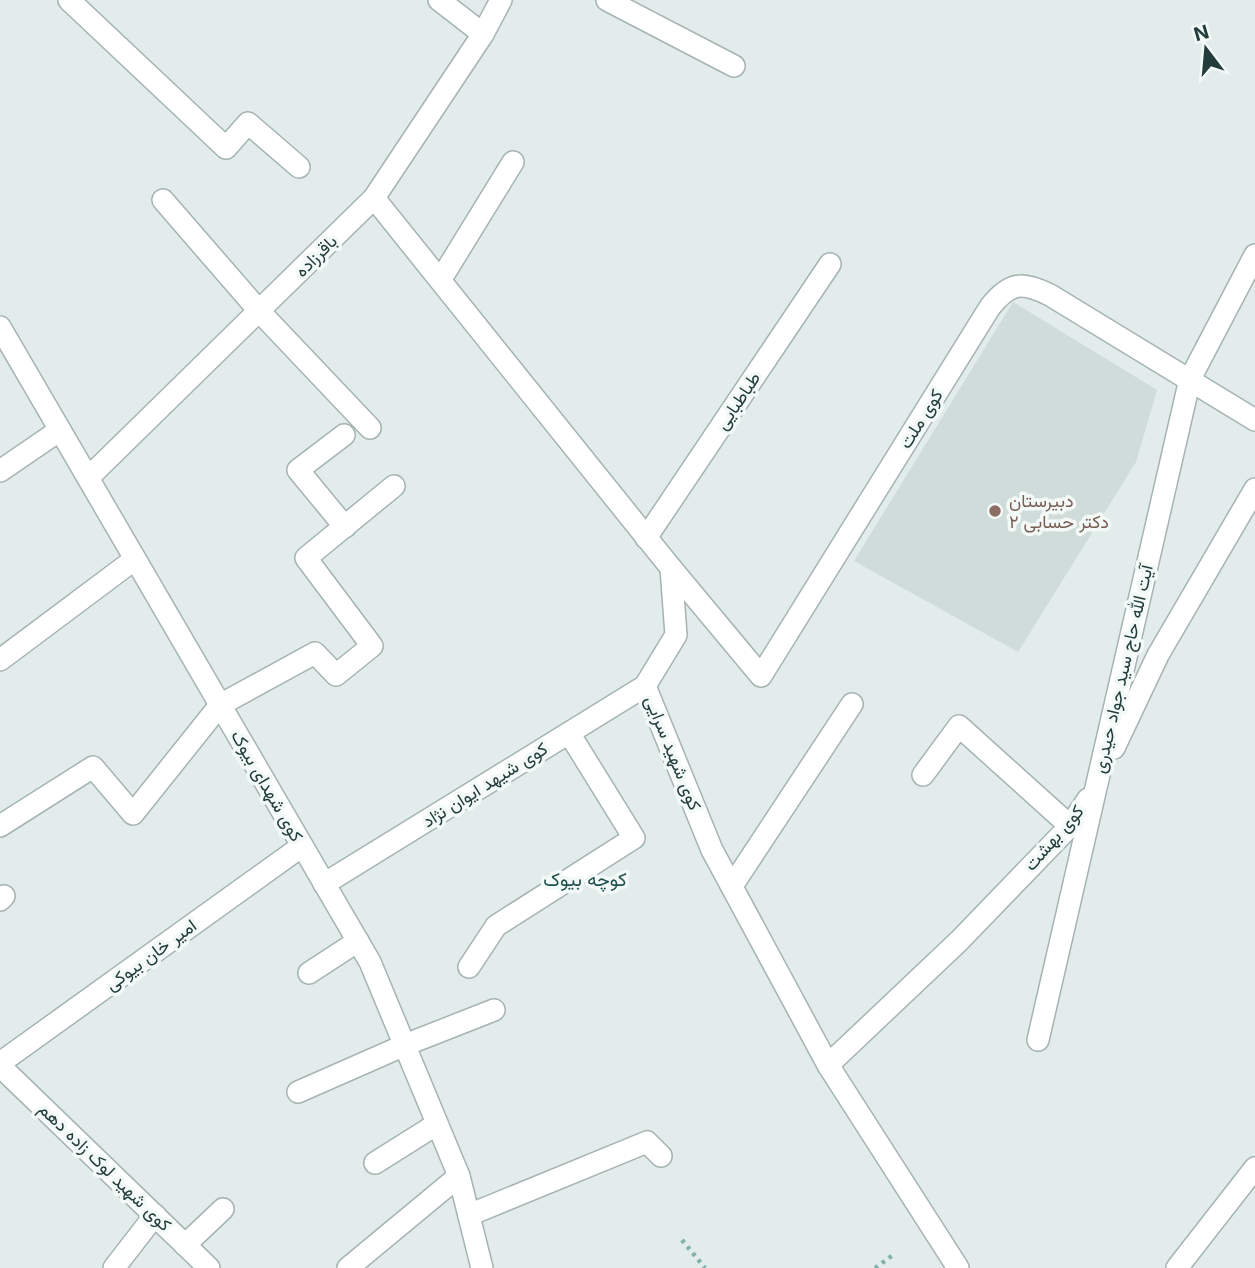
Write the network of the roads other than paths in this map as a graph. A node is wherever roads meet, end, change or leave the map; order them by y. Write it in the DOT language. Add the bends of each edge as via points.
graph roads {
  1 [pos="69,0"];
  2 [pos="439,0"];
  3 [pos="501,0"];
  4 [pos="607,0"];
  5 [pos="483,34"];
  6 [pos="734,66"];
  7 [pos="513,162"];
  8 [pos="299,167"];
  9 [pos="374,198"];
  10 [pos="163,200"];
  11 [pos="1255,255"];
  12 [pos="830,264"];
  13 [pos="441,279"];
  14 [pos="260,312"];
  15 [pos="0,327"];
  16 [pos="1190,379"];
  17 [pos="1255,420"];
  18 [pos="370,428"];
  19 [pos="60,430"];
  20 [pos="344,435"];
  21 [pos="0,471"];
  22 [pos="88,478"];
  23 [pos="394,486"];
  24 [pos="1255,489"];
  25 [pos="345,527"];
  26 [pos="646,538"];
  27 [pos="135,559"];
  28 [pos="671,568"];
  29 [pos="0,660"];
  30 [pos="645,686"];
  31 [pos="852,704"];
  32 [pos="220,705"];
  33 [pos="569,733"];
  34 [pos="923,775"];
  35 [pos="1096,787"];
  36 [pos="0,825"];
  37 [pos="1070,826"];
  38 [pos="302,846"];
  39 [pos="324,884"];
  40 [pos="732,886"];
  41 [pos="358,941"];
  42 [pos="469,967"];
  43 [pos="309,973"];
  44 [pos="494,1010"];
  45 [pos="1038,1040"];
  46 [pos="405,1045"];
  47 [pos="0,1065"];
  48 [pos="828,1065"];
  49 [pos="298,1092"];
  50 [pos="437,1124"];
  51 [pos="661,1156"];
  52 [pos="376,1163"];
  53 [pos="1255,1168"];
  54 [pos="459,1175"];
  55 [pos="223,1209"];
  56 [pos="155,1215"];
  57 [pos="469,1215"];
  58 [pos="185,1245"];
  59 [pos="114,1268"];
  60 [pos="209,1268"];
  61 [pos="348,1268"];
  62 [pos="482,1268"];
  63 [pos="958,1268"];
  64 [pos="1177,1268"];
  1 -- 8 [label="street" via="226,148 248,123"];
  2 -- 5 [label="street"];
  3 -- 5 [label="street, باقرزاده"];
  4 -- 6 [label="street"];
  5 -- 9 [label="street, باقرزاده"];
  7 -- 13 [label="street"];
  9 -- 13 [label="street"];
  9 -- 14 [label="street, باقرزاده"];
  10 -- 14 [label="street"];
  11 -- 16 [label="street, آیت الله حاج سید جواد حیدری"];
  12 -- 26 [label="street, طباطبایی"];
  13 -- 26 [label="street"];
  14 -- 18 [label="street"];
  14 -- 22 [label="street, باقرزاده"];
  15 -- 19 [label="street, کوی شهدای بیوک"];
  16 -- 17 [label="street, کوی ملت"];
  16 -- 28 [label="street, کوی ملت" via="1050,295 1033,286 1017,285 1002,291 990,307 761,676"];
  16 -- 35 [label="street, آیت الله حاج سید جواد حیدری"];
  19 -- 21 [label="street"];
  19 -- 22 [label="street, کوی شهدای بیوک"];
  20 -- 25 [label="street" via="298,470"];
  22 -- 27 [label="street, کوی شهدای بیوک"];
  23 -- 25 [label="street"];
  24 -- 35 [label="street, کوی بهشت" via="1158,655"];
  25 -- 32 [label="street" via="306,558 372,646 336,675 315,653"];
  26 -- 28 [label="street"];
  27 -- 29 [label="street"];
  27 -- 32 [label="street, کوی شهدای بیوک"];
  28 -- 30 [label="street, کوی شهید سرایی" via="676,635"];
  30 -- 33 [label="street, کوی شیهد ایوان نژاد"];
  30 -- 40 [label="street, کوی شهید سرایی" via="712,850"];
  31 -- 40 [label="street"];
  32 -- 36 [label="street" via="133,814 93,767"];
  32 -- 38 [label="street, کوی شهدای بیوک"];
  33 -- 39 [label="street, کوی شیهد ایوان نژاد"];
  33 -- 42 [label="street" via="634,838 496,926"];
  34 -- 37 [label="street" via="958,726"];
  35 -- 37 [label="street, کوی بهشت"];
  35 -- 45 [label="street, آیت الله حاج سید جواد حیدری"];
  37 -- 48 [label="street, کوی بهشت" via="959,941"];
  38 -- 39 [label="street, کوی شهدای بیوک"];
  38 -- 47 [label="street, امیر خان بیوکی"];
  39 -- 41 [label="street, کوی شهدای بیوک"];
  40 -- 48 [label="street, کوی شهید سرایی"];
  41 -- 43 [label="street"];
  41 -- 46 [label="street, کوی شهدای بیوک"];
  44 -- 46 [label="street"];
  46 -- 49 [label="street"];
  46 -- 50 [label="street, کوی شهدای بیوک"];
  47 -- 56 [label="street, کوی شهید لوک زاده دهم"];
  48 -- 63 [label="street, کوی شهید سرایی"];
  50 -- 52 [label="street"];
  50 -- 54 [label="street, کوی شهدای بیوک"];
  51 -- 57 [label="street" via="647,1142"];
  53 -- 64 [label="street"];
  54 -- 57 [label="street, کوی شهدای بیوک"];
  54 -- 61 [label="street"];
  55 -- 58 [label="street"];
  56 -- 58 [label="street, کوی شهید لوک زاده دهم"];
  56 -- 59 [label="street"];
  57 -- 62 [label="street, کوی شهدای بیوک"];
  58 -- 60 [label="street, کوی شهید لوک زاده دهم"];
}
